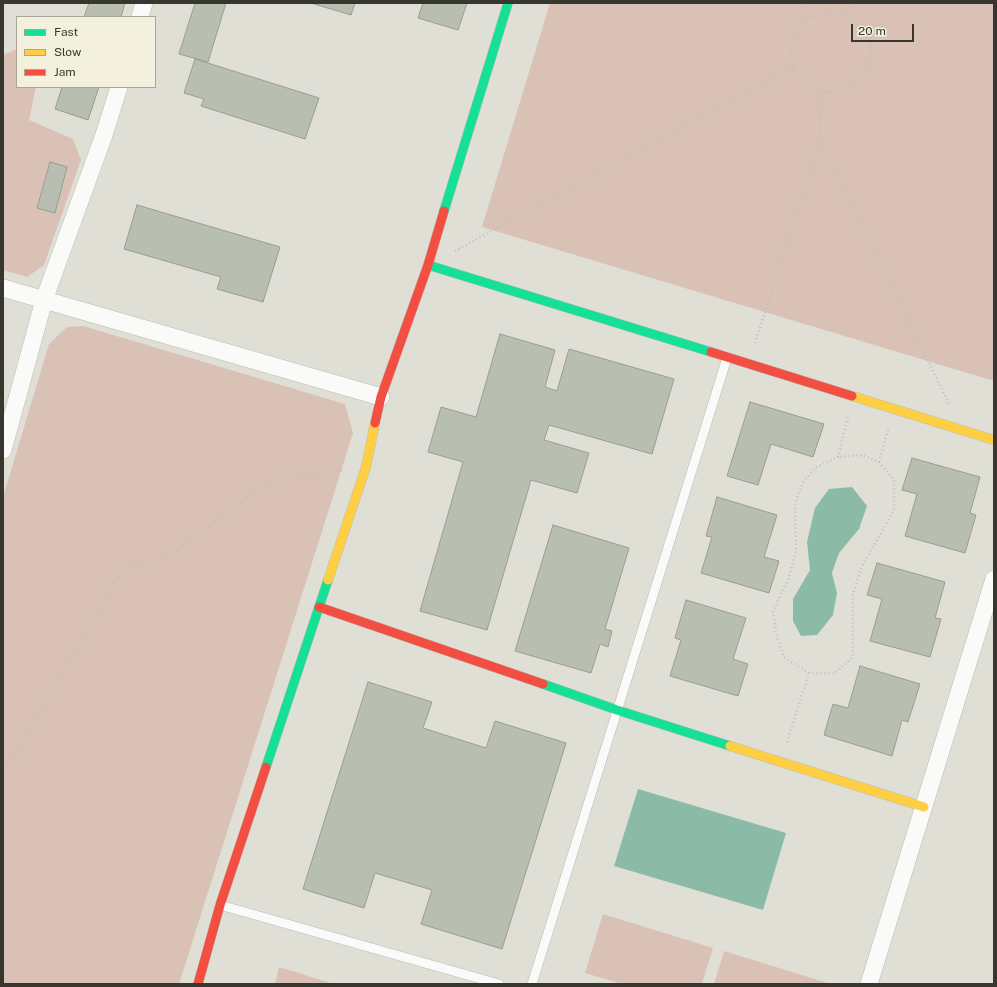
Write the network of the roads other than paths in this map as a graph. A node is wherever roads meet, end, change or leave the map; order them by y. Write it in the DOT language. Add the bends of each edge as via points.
graph roads {
  1 [pos="144,3"];
  2 [pos="508,3"];
  3 [pos="140,16"];
  4 [pos="119,88"];
  5 [pos="428,265"];
  6 [pos="3,288"];
  7 [pos="44,300"];
  8 [pos="727,358"];
  9 [pos="381,397"];
  10 [pos="994,440"];
  11 [pos="3,450"];
  12 [pos="994,579"];
  13 [pos="319,607"];
  14 [pos="617,710"];
  15 [pos="924,807"];
  16 [pos="220,905"];
  17 [pos="198,984"];
  18 [pos="499,984"];
  19 [pos="532,984"];
  20 [pos="869,984"];
  1 -- 3 [label="street"];
  2 -- 5 [label="street"];
  4 -- 7 [label="street"];
  5 -- 8 [label="street"];
  5 -- 9 [label="street"];
  6 -- 7 [label="street"];
  7 -- 9 [label="street"];
  7 -- 11 [label="street"];
  8 -- 10 [label="street"];
  8 -- 14 [label="lane"];
  9 -- 13 [label="street" via="366,467"];
  12 -- 15 [label="street"];
  13 -- 14 [label="street"];
  13 -- 16 [label="street"];
  14 -- 15 [label="street"];
  14 -- 19 [label="lane"];
  15 -- 20 [label="street"];
  16 -- 17 [label="street"];
  16 -- 18 [label="lane"];
}
